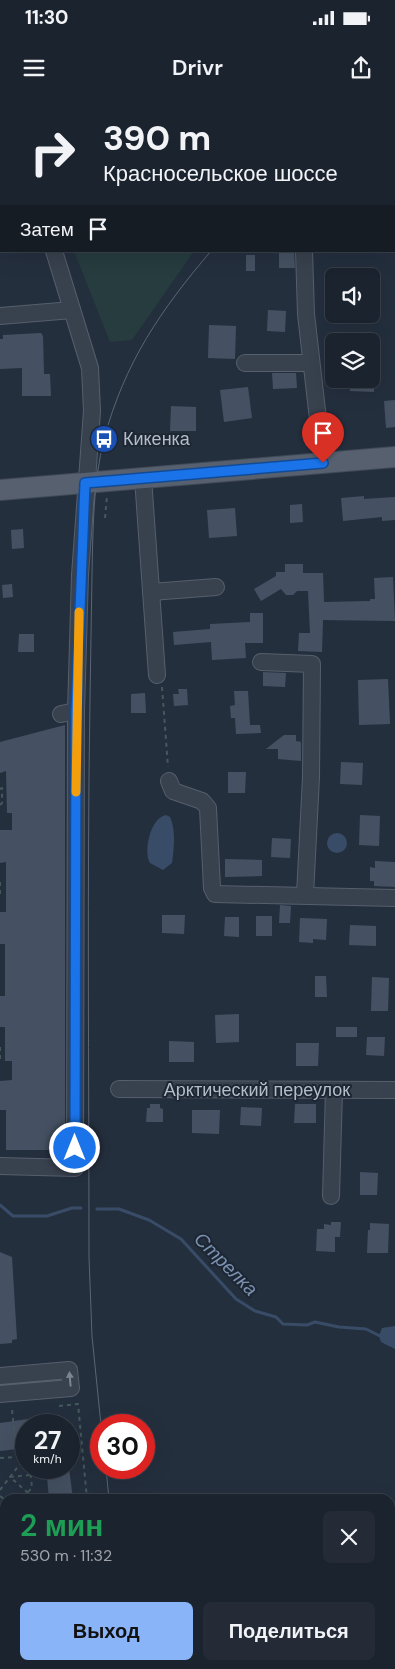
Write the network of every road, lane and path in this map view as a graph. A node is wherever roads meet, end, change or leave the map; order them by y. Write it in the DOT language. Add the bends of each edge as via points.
graph roads {
  1 [pos="54,252"];
  2 [pos="304,252"];
  3 [pos="72,310"];
  4 [pos="0,316"];
  5 [pos="245,363"];
  6 [pos="311,363"];
  7 [pos="395,457"];
  8 [pos="323,463"];
  9 [pos="143,478"];
  10 [pos="85,483"];
  11 [pos="0,490"];
  12 [pos="108,494"];
  13 [pos="105,518"];
  14 [pos="216,587"];
  15 [pos="151,592"];
  16 [pos="261,662"];
  17 [pos="157,675"];
  18 [pos="169,781"];
  19 [pos="0,789"];
  20 [pos="0,805"];
  21 [pos="0,882"];
  22 [pos="304,895"];
  23 [pos="0,897"];
  24 [pos="395,898"];
  25 [pos="0,1047"];
  26 [pos="0,1064"];
  27 [pos="119,1089"];
  28 [pos="334,1090"];
  29 [pos="395,1090"];
  30 [pos="0,1166"];
  31 [pos="331,1196"];
  32 [pos="0,1376"];
  33 [pos="0,1394"];
  34 [pos="59,1406"];
  35 [pos="12,1410"];
  36 [pos="15,1434"];
  37 [pos="15,1457"];
  38 [pos="1,1458"];
  39 [pos="15,1472"];
  40 [pos="15,1477"];
  41 [pos="10,1478"];
  42 [pos="31,1479"];
  43 [pos="0,1490"];
  44 [pos="28,1493"];
  45 [pos="87,1494"];
  1 -- 3 [label="street"];
  2 -- 6 [label="street"];
  3 -- 4 [label="street"];
  3 -- 10 [label="street" via="90,368 92,411"];
  5 -- 6 [label="street"];
  6 -- 8 [label="street"];
  7 -- 8 [label="main road"];
  8 -- 9 [label="main road"];
  9 -- 10 [label="main road"];
  9 -- 15 [label="street"];
  10 -- 11 [label="main road"];
  10 -- 30 [label="street" via="68,713 75,1168"];
  12 -- 13 [label="path"];
  14 -- 15 [label="street"];
  15 -- 17 [label="street"];
  16 -- 22 [label="street" via="312,664"];
  17 -- 18 [label="path" via="161,677"];
  18 -- 22 [label="street" via="173,791 202,801 208,808 212,888 216,894"];
  19 -- 20 [label="path"];
  21 -- 23 [label="path"];
  22 -- 24 [label="street"];
  25 -- 26 [label="path"];
  27 -- 28 [label="street, Арктический переулок"];
  28 -- 29 [label="street, Арктический переулок"];
  28 -- 31 [label="street"];
  33 -- 32 [label="street, one-way" via="71,1388 69,1370"];
  34 -- 45 [label="path" via="78,1404"];
  35 -- 36 [label="path"];
  37 -- 38 [label="path"];
  39 -- 41 [label="path"];
  40 -- 41 [label="path"];
  41 -- 43 [label="path"];
  41 -- 44 [label="path"];
  42 -- 44 [label="path" via="32,1488"];
}
